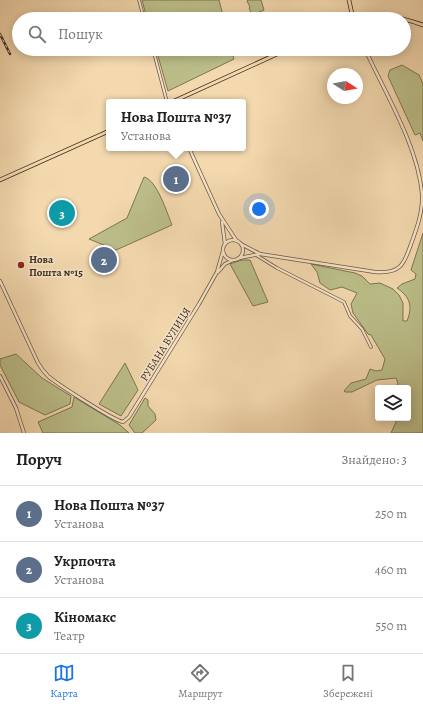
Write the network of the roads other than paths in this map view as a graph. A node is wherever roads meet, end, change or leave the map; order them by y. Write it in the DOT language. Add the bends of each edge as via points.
graph roads {
  1 [pos="139,0"];
  2 [pos="349,0"];
  3 [pos="142,12"];
  4 [pos="352,12"];
  5 [pos="411,20"];
  6 [pos="423,25"];
  7 [pos="155,56"];
  8 [pos="273,56"];
  9 [pos="368,56"];
  10 [pos="166,99"];
  11 [pos="179,99"];
  12 [pos="106,131"];
  13 [pos="190,151"];
  14 [pos="0,180"];
  15 [pos="222,220"];
  16 [pos="236,240"];
  17 [pos="242,244"];
  18 [pos="225,245"];
  19 [pos="223,251"];
  20 [pos="260,254"];
  21 [pos="256,255"];
  22 [pos="237,259"];
  23 [pos="233,260"];
  24 [pos="217,272"];
  25 [pos="0,280"];
  26 [pos="371,347"];
  27 [pos="0,376"];
  28 [pos="24,433"];
  1 -- 3 [label="street"];
  2 -- 4 [label="main road"];
  5 -- 6 [label="main road"];
  7 -- 10 [label="street"];
  8 -- 11 [label="main road"];
  9 -- 20 [label="street" via="412,150 419,175 422,194 420,216 404,263 397,270 375,272"];
  12 -- 14 [label="main road"];
  13 -- 15 [label="street"];
  15 -- 16 [label="street"];
  15 -- 18 [label="street"];
  16 -- 17 [label="street"];
  16 -- 18 [label="street"];
  17 -- 20 [label="street"];
  17 -- 22 [label="street" via="243,252"];
  18 -- 19 [label="street"];
  19 -- 23 [label="street"];
  19 -- 24 [label="street, РУБАНА ВУЛИЦЯ"];
  20 -- 21 [label="street"];
  21 -- 22 [label="street"];
  21 -- 26 [label="street" via="344,302 350,316 362,329"];
  22 -- 23 [label="street"];
  23 -- 24 [label="street, РУБАНА ВУЛИЦЯ"];
  24 -- 25 [label="street, РУБАНА ВУЛИЦЯ" via="129,417 123,422 44,372"];
  27 -- 28 [label="street" via="16,408"];
}
